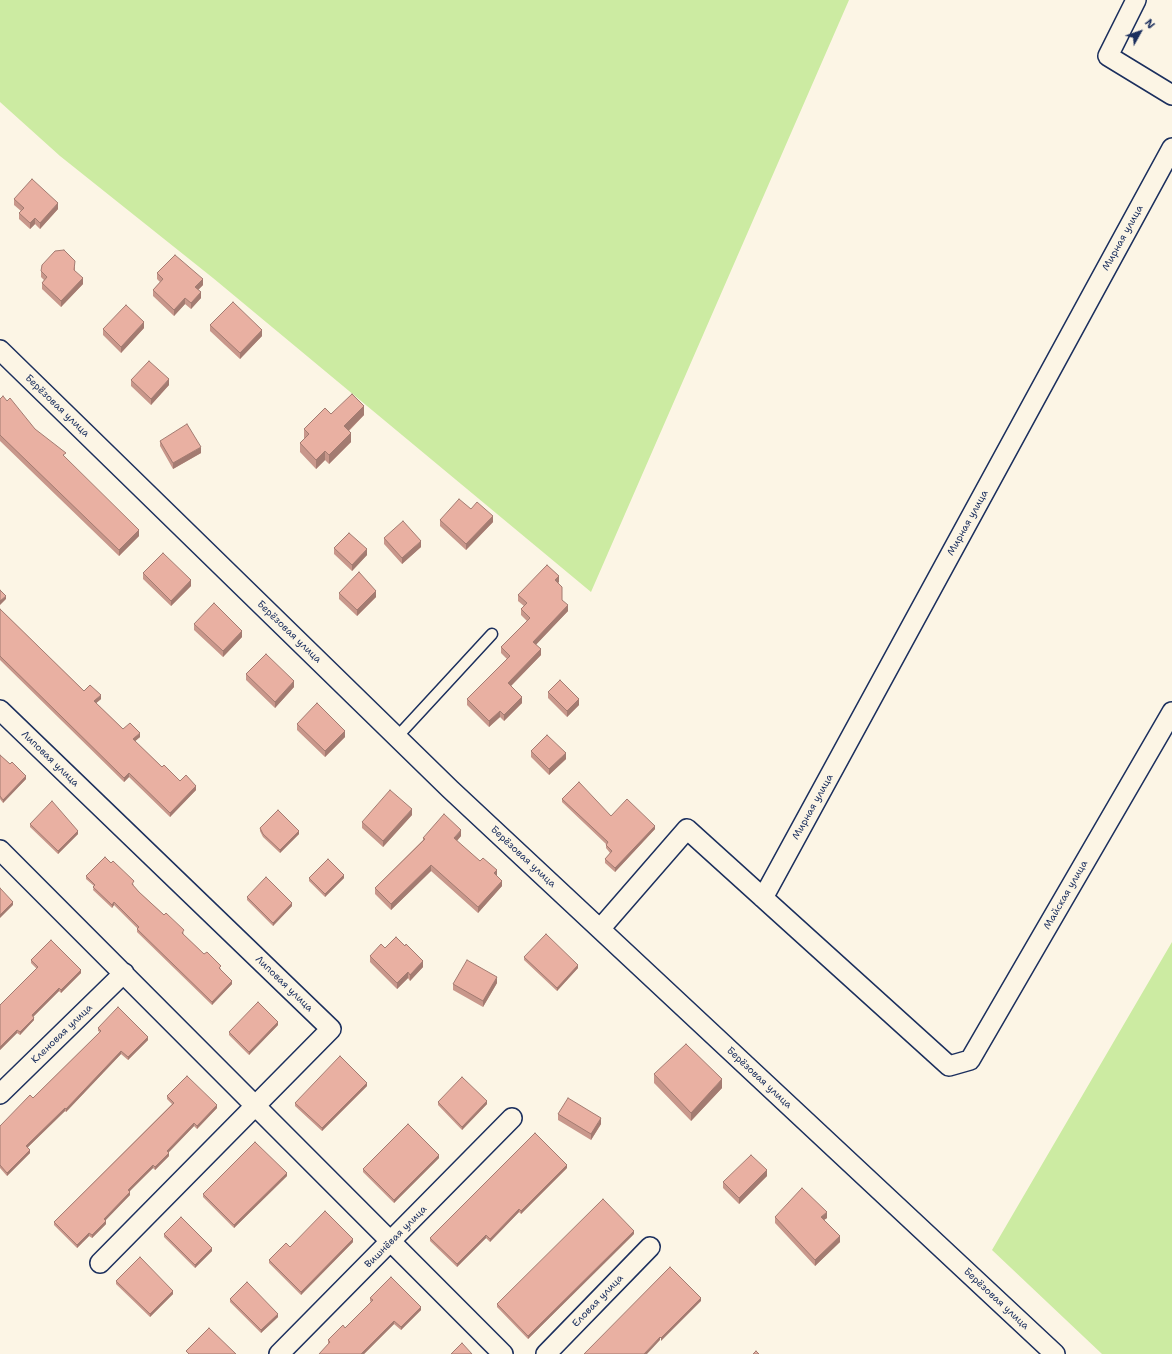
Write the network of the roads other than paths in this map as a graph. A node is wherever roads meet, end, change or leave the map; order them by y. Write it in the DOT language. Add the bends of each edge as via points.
graph roads {
  1 [pos="1136,0"];
  2 [pos="1172,95"];
  3 [pos="1172,148"];
  4 [pos="0,350"];
  5 [pos="492,634"];
  6 [pos="0,710"];
  7 [pos="1172,712"];
  8 [pos="397,737"];
  9 [pos="0,850"];
  10 [pos="763,898"];
  11 [pos="600,929"];
  12 [pos="124,973"];
  13 [pos="0,1094"];
  14 [pos="256,1106"];
  15 [pos="512,1118"];
  16 [pos="391,1242"];
  17 [pos="650,1247"];
  18 [pos="100,1263"];
  19 [pos="279,1354"];
  20 [pos="503,1354"];
  21 [pos="546,1354"];
  22 [pos="1055,1354"];
  1 -- 2 [label="street" via="1108,56"];
  3 -- 10 [label="street, Мирная улица"];
  4 -- 8 [label="street, Берёзовая улица"];
  5 -- 8 [label="lane"];
  6 -- 14 [label="street, Липовая улица" via="331,1029"];
  7 -- 10 [label="street, Майская улица" via="970,1060 949,1066"];
  8 -- 11 [label="street, Берёзовая улица"];
  9 -- 12 [label="street"];
  10 -- 11 [label="street" via="687,829"];
  11 -- 22 [label="street, Берёзовая улица"];
  12 -- 13 [label="street, Кленовая улица"];
  12 -- 14 [label="street"];
  14 -- 16 [label="street"];
  14 -- 18 [label="street, Липовая улица"];
  15 -- 16 [label="street, Вишнёвая улица"];
  16 -- 19 [label="street, Вишнёвая улица"];
  16 -- 20 [label="street"];
  17 -- 21 [label="street, Еловая улица"];
}
